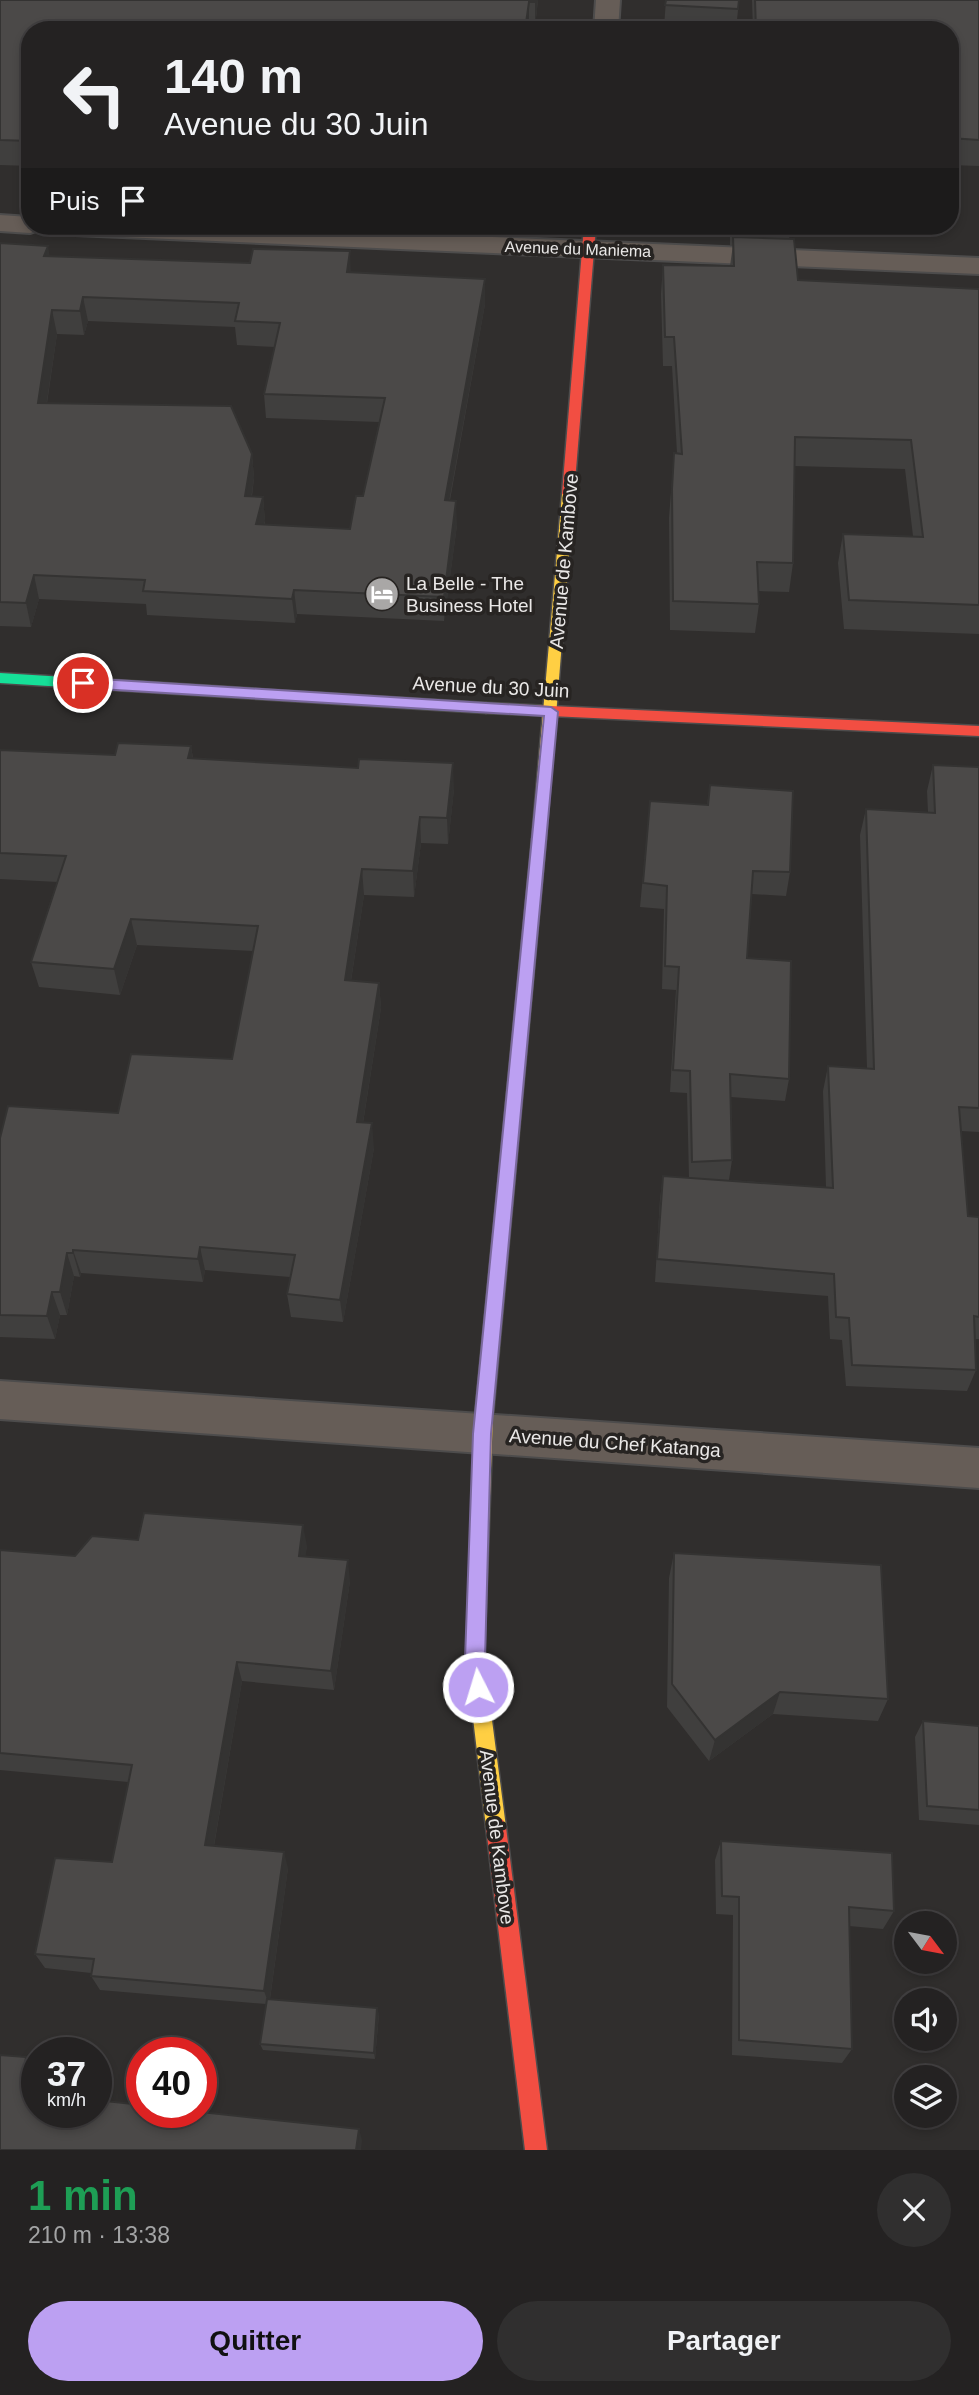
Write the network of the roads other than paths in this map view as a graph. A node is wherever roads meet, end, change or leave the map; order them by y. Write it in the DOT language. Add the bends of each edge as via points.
graph roads {
  1 [pos="608,0"];
  2 [pos="607,21"];
  3 [pos="0,223"];
  4 [pos="21,224"];
  5 [pos="492,235"];
  6 [pos="590,237"];
  7 [pos="979,266"];
  8 [pos="0,678"];
  9 [pos="551,712"];
  10 [pos="979,731"];
  11 [pos="0,1400"];
  12 [pos="482,1434"];
  13 [pos="979,1468"];
  14 [pos="536,2150"];
  1 -- 2 [label="street"];
  3 -- 4 [label="street"];
  5 -- 6 [label="street, Avenue du Maniema"];
  6 -- 7 [label="street, Avenue du Maniema"];
  6 -- 9 [label="street, Avenue de Kambove"];
  8 -- 9 [label="street, Avenue du 30 Juin"];
  9 -- 10 [label="street, Avenue du 30 Juin"];
  9 -- 12 [label="street, Avenue de Kambove"];
  11 -- 12 [label="street, Avenue du Chef Katanga"];
  12 -- 13 [label="street, Avenue du Chef Katanga"];
  12 -- 14 [label="street, Avenue de Kambove" via="475,1660"];
}
